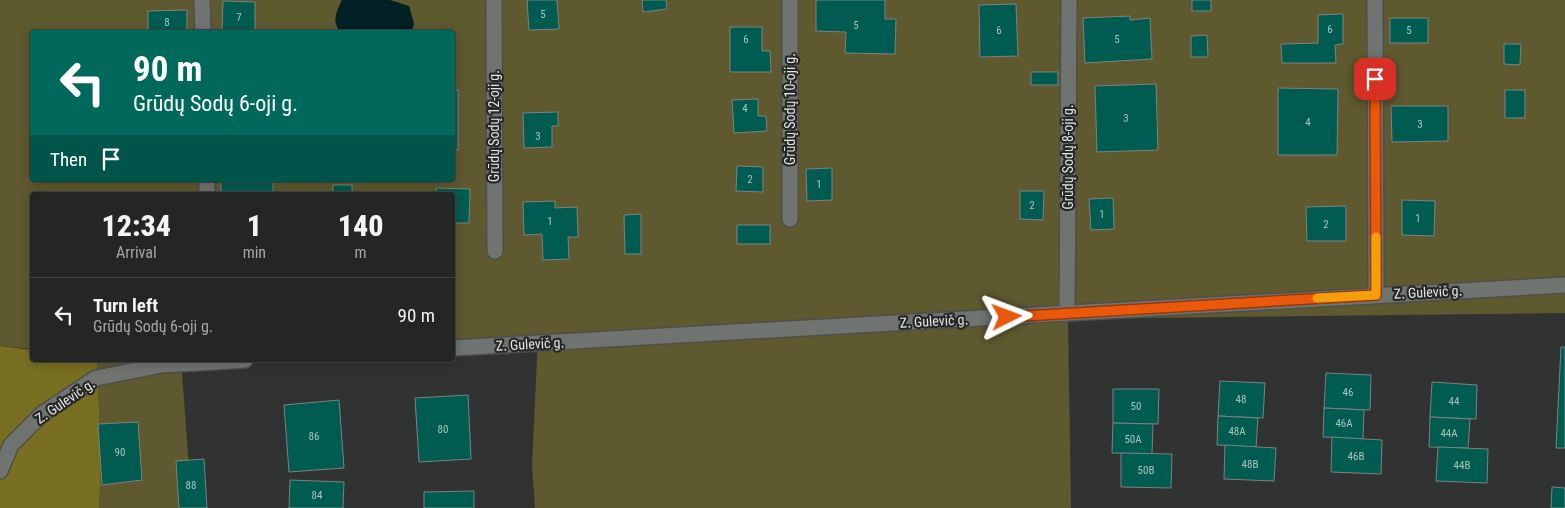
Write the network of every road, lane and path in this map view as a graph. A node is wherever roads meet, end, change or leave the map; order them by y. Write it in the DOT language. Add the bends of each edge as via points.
graph roads {
  1 [pos="202,0"];
  2 [pos="494,0"];
  3 [pos="790,0"];
  4 [pos="1069,0"];
  5 [pos="1375,0"];
  6 [pos="203,30"];
  7 [pos="790,218"];
  8 [pos="495,251"];
  9 [pos="1565,285"];
  10 [pos="1376,295"];
  11 [pos="1067,313"];
  12 [pos="455,348"];
  13 [pos="212,362"];
  14 [pos="0,471"];
  1 -- 6 [label="street"];
  2 -- 8 [label="street, Grūdų Sodų 12-oji g."];
  3 -- 7 [label="street, Grūdų Sodų 10-oji g."];
  4 -- 11 [label="street, Grūdų Sodų 8-oji g."];
  5 -- 10 [label="street"];
  9 -- 10 [label="street, Z. Gulevič g."];
  10 -- 11 [label="street, Z. Gulevič g."];
  11 -- 12 [label="street, Z. Gulevič g."];
  13 -- 14 [label="street, Z. Gulevič g." via="162,365 96,378 42,414 11,445"];
}
